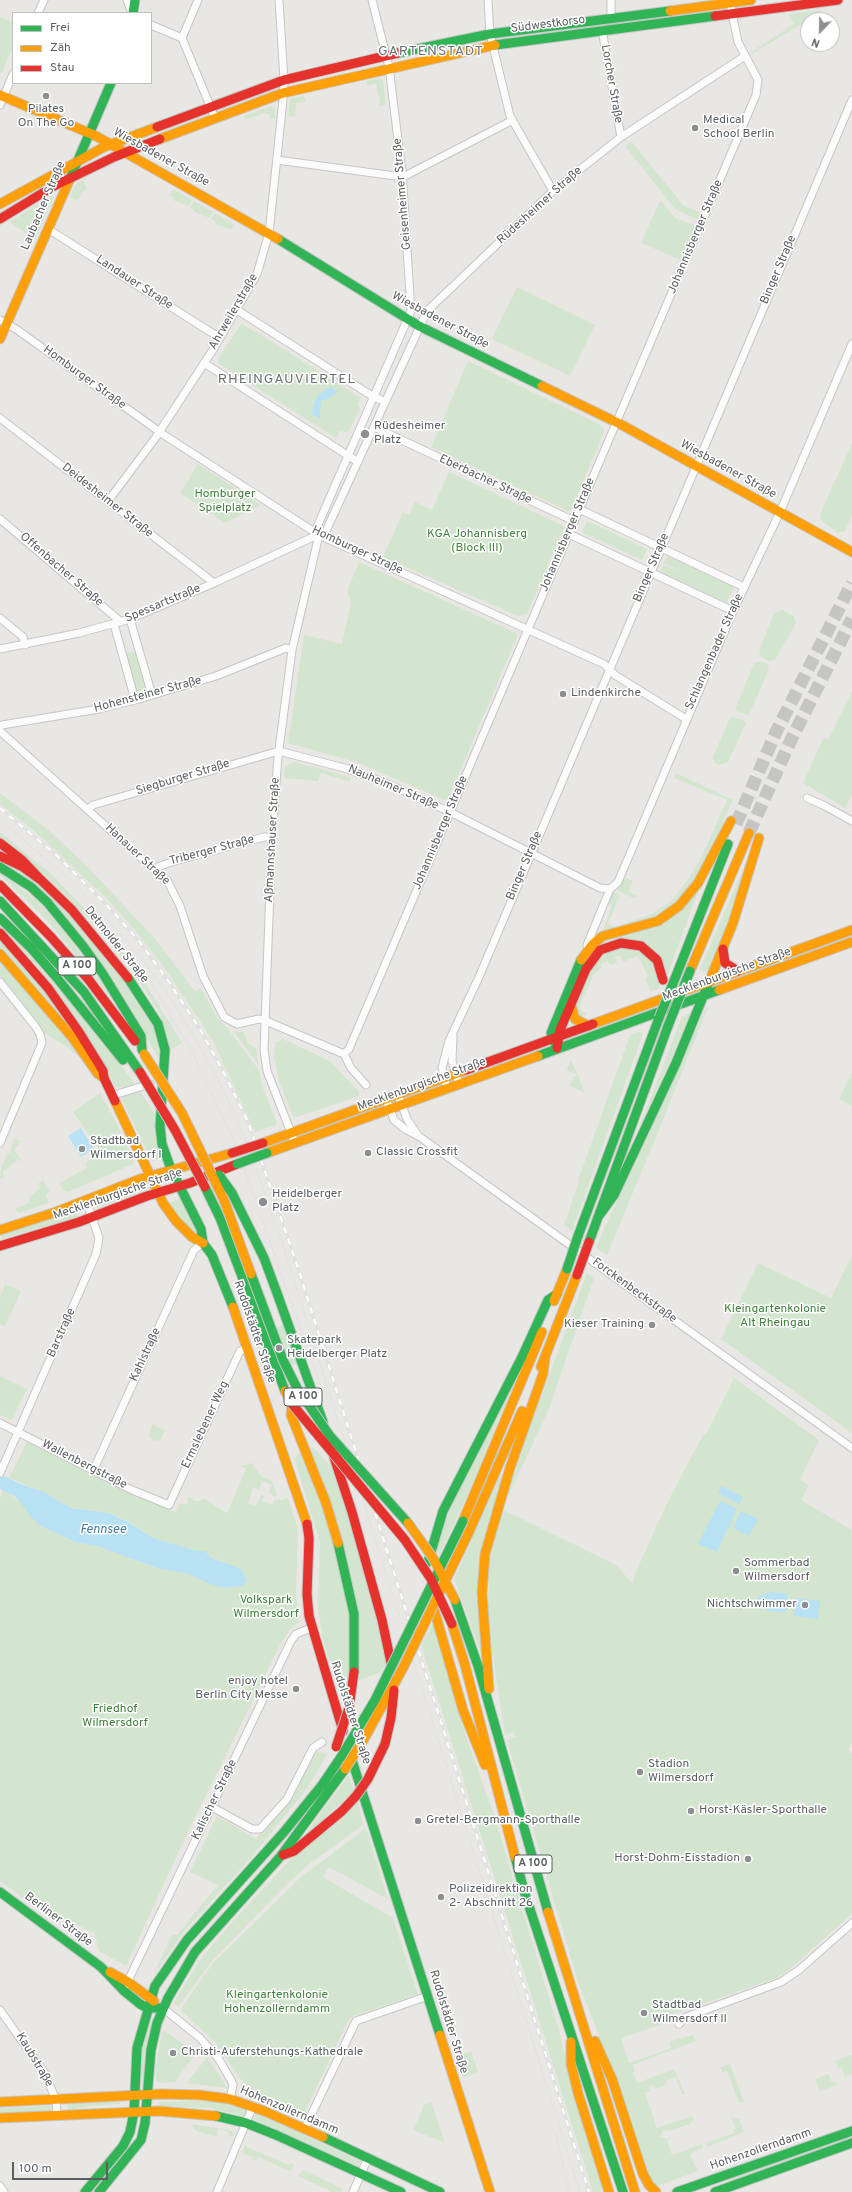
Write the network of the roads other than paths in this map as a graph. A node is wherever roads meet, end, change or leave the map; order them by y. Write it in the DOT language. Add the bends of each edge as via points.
graph roads {
  1 [pos="44,0"];
  2 [pos="127,0"];
  3 [pos="135,0"];
  4 [pos="198,0"];
  5 [pos="279,0"];
  6 [pos="372,0"];
  7 [pos="488,0"];
  8 [pos="612,0"];
  9 [pos="751,0"];
  10 [pos="838,0"];
  11 [pos="730,3"];
  12 [pos="38,12"];
  13 [pos="133,12"];
  14 [pos="133,12"];
  15 [pos="731,14"];
  16 [pos="608,17"];
  17 [pos="152,25"];
  18 [pos="604,30"];
  19 [pos="490,34"];
  20 [pos="182,38"];
  21 [pos="493,44"];
  22 [pos="386,55"];
  23 [pos="745,56"];
  24 [pos="389,67"];
  25 [pos="12,76"];
  26 [pos="284,80"];
  27 [pos="111,84"];
  28 [pos="283,94"];
  29 [pos="1,99"];
  30 [pos="852,100"];
  31 [pos="211,107"];
  32 [pos="216,118"];
  33 [pos="511,121"];
  34 [pos="89,132"];
  35 [pos="621,137"];
  36 [pos="112,144"];
  37 [pos="125,152"];
  38 [pos="277,160"];
  39 [pos="77,161"];
  40 [pos="403,177"];
  41 [pos="70,178"];
  42 [pos="553,191"];
  43 [pos="0,204"];
  44 [pos="0,207"];
  45 [pos="8,213"];
  46 [pos="0,219"];
  47 [pos="48,229"];
  48 [pos="269,233"];
  49 [pos="237,310"];
  50 [pos="408,320"];
  51 [pos="3,322"];
  52 [pos="419,326"];
  53 [pos="220,338"];
  54 [pos="0,339"];
  55 [pos="852,344"];
  56 [pos="204,363"];
  57 [pos="374,397"];
  58 [pos="385,402"];
  59 [pos="0,418"];
  60 [pos="616,422"];
  61 [pos="374,428"];
  62 [pos="159,432"];
  63 [pos="349,454"];
  64 [pos="358,462"];
  65 [pos="696,466"];
  66 [pos="108,502"];
  67 [pos="579,509"];
  68 [pos="780,512"];
  69 [pos="0,519"];
  70 [pos="574,521"];
  71 [pos="569,534"];
  72 [pos="319,535"];
  73 [pos="661,548"];
  74 [pos="852,552"];
  75 [pos="650,573"];
  76 [pos="214,583"];
  77 [pos="744,587"];
  78 [pos="733,611"];
  79 [pos="0,618"];
  80 [pos="130,619"];
  81 [pos="117,623"];
  82 [pos="528,630"];
  83 [pos="26,645"];
  84 [pos="0,649"];
  85 [pos="292,650"];
  86 [pos="609,670"];
  87 [pos="152,695"];
  88 [pos="135,700"];
  89 [pos="686,719"];
  90 [pos="0,727"];
  91 [pos="0,731"];
  92 [pos="279,751"];
  93 [pos="807,798"];
  94 [pos="88,809"];
  95 [pos="450,812"];
  96 [pos="852,821"];
  97 [pos="749,833"];
  98 [pos="272,837"];
  99 [pos="759,838"];
  100 [pos="0,843"];
  101 [pos="531,853"];
  102 [pos="0,856"];
  103 [pos="0,867"];
  104 [pos="155,870"];
  105 [pos="41,880"];
  106 [pos="2,887"];
  107 [pos="610,889"];
  108 [pos="0,901"];
  109 [pos="0,918"];
  110 [pos="852,930"];
  111 [pos="0,933"];
  112 [pos="852,942"];
  113 [pos="723,947"];
  114 [pos="1,955"];
  115 [pos="582,960"];
  116 [pos="738,971"];
  117 [pos="0,982"];
  118 [pos="709,982"];
  119 [pos="700,985"];
  120 [pos="704,996"];
  121 [pos="571,1005"];
  122 [pos="659,1018"];
  123 [pos="266,1021"];
  124 [pos="589,1026"];
  125 [pos="453,1036"];
  126 [pos="556,1037"];
  127 [pos="557,1048"];
  128 [pos="143,1052"];
  129 [pos="514,1052"];
  130 [pos="344,1054"];
  131 [pos="129,1063"];
  132 [pos="518,1063"];
  133 [pos="456,1074"];
  134 [pos="104,1078"];
  135 [pos="444,1078"];
  136 [pos="164,1081"];
  137 [pos="459,1084"];
  138 [pos="366,1085"];
  139 [pos="448,1088"];
  140 [pos="114,1095"];
  141 [pos="398,1095"];
  142 [pos="386,1099"];
  143 [pos="402,1105"];
  144 [pos="390,1110"];
  145 [pos="290,1132"];
  146 [pos="417,1134"];
  147 [pos="0,1143"];
  148 [pos="295,1143"];
  149 [pos="206,1162"];
  150 [pos="172,1169"];
  151 [pos="150,1175"];
  152 [pos="180,1186"];
  153 [pos="158,1192"];
  154 [pos="86,1200"];
  155 [pos="92,1216"];
  156 [pos="598,1217"];
  157 [pos="0,1230"];
  158 [pos="203,1243"];
  159 [pos="0,1246"];
  160 [pos="557,1294"];
  161 [pos="247,1348"];
  162 [pos="544,1359"];
  163 [pos="292,1404"];
  164 [pos="0,1424"];
  165 [pos="18,1432"];
  166 [pos="852,1448"];
  167 [pos="93,1471"];
  168 [pos="0,1472"];
  169 [pos="169,1505"];
  170 [pos="311,1628"];
  171 [pos="490,1715"];
  172 [pos="322,1742"];
  173 [pos="322,1785"];
  174 [pos="500,1799"];
  175 [pos="212,1807"];
  176 [pos="280,1857"];
  177 [pos="0,1892"];
  178 [pos="852,1923"];
  179 [pos="101,1967"];
  180 [pos="128,1982"];
  181 [pos="124,1991"];
  182 [pos="428,1996"];
  183 [pos="150,1998"];
  184 [pos="147,2008"];
  185 [pos="163,2008"];
  186 [pos="0,2010"];
  187 [pos="579,2011"];
  188 [pos="679,2024"];
  189 [pos="571,2034"];
  190 [pos="148,2095"];
  191 [pos="134,2096"];
  192 [pos="230,2099"];
  193 [pos="56,2100"];
  194 [pos="0,2102"];
  195 [pos="253,2106"];
  196 [pos="134,2112"];
  197 [pos="146,2112"];
  198 [pos="57,2114"];
  199 [pos="0,2118"];
  200 [pos="246,2123"];
  201 [pos="305,2128"];
  202 [pos="852,2131"];
  203 [pos="852,2143"];
  204 [pos="368,2158"];
  205 [pos="362,2174"];
  206 [pos="642,2183"];
  207 [pos="0,2186"];
  208 [pos="611,2190"];
  209 [pos="4,2192"];
  210 [pos="86,2192"];
  211 [pos="99,2192"];
  212 [pos="217,2192"];
  213 [pos="353,2192"];
  214 [pos="401,2192"];
  215 [pos="440,2192"];
  216 [pos="489,2192"];
  217 [pos="623,2192"];
  218 [pos="635,2192"];
  219 [pos="656,2192"];
  220 [pos="677,2192"];
  221 [pos="716,2192"];
  1 -- 12 [label="street"];
  2 -- 13 [label="street"];
  3 -- 14 [label="main road"];
  4 -- 20 [label="street"];
  5 -- 26 [label="street"];
  6 -- 22 [label="street"];
  7 -- 19 [label="street"];
  8 -- 16 [label="street"];
  9 -- 11 [label="main road, Südwestkorso"];
  10 -- 15 [label="main road, Südwestkorso"];
  11 -- 15 [label="street"];
  11 -- 16 [label="main road, Südwestkorso"];
  15 -- 18 [label="main road, Südwestkorso"];
  15 -- 23 [label="street, Johannisberger Straße" via="735,33"];
  16 -- 18 [label="street"];
  16 -- 19 [label="main road, Südwestkorso"];
  17 -- 20 [label="street"];
  18 -- 21 [label="main road, Südwestkorso"];
  18 -- 35 [label="street, Lorcher Straße"];
  19 -- 21 [label="street"];
  19 -- 22 [label="main road, Südwestkorso"];
  20 -- 31 [label="street"];
  21 -- 24 [label="main road, Südwestkorso"];
  21 -- 33 [label="street"];
  22 -- 24 [label="street"];
  22 -- 26 [label="main road, Südwestkorso"];
  23 -- 35 [label="street, Rüdesheimer Straße"];
  23 -- 60 [label="street, Johannisberger Straße" via="756,75 757,91"];
  24 -- 28 [label="main road, Südwestkorso"];
  24 -- 40 [label="street, Geisenheimer Straße"];
  25 -- 29 [label="street"];
  26 -- 28 [label="street"];
  26 -- 31 [label="main road, Südwestkorso"];
  27 -- 34 [label="main road, Laubacher Straße"];
  28 -- 32 [label="main road, Südwestkorso"];
  28 -- 38 [label="street, Ahrweilerstraße"];
  29 -- 34 [label="main road, Wiesbadener Straße"];
  30 -- 65 [label="street, Binger Straße"];
  31 -- 32 [label="street"];
  31 -- 36 [label="main road, Südwestkorso"];
  32 -- 37 [label="main road, Südwestkorso"];
  33 -- 40 [label="street"];
  33 -- 42 [label="street"];
  34 -- 36 [label="main road, Wiesbadener Straße"];
  34 -- 39 [label="main road, Laubacher Straße"];
  35 -- 42 [label="street, Rüdesheimer Straße"];
  36 -- 37 [label="main road, Wiesbadener Straße"];
  36 -- 39 [label="main road, Südwestkorso"];
  37 -- 41 [label="main road, Südwestkorso"];
  37 -- 48 [label="main road, Wiesbadener Straße"];
  38 -- 40 [label="street"];
  38 -- 48 [label="street, Ahrweilerstraße"];
  39 -- 41 [label="main road, Laubacher Straße"];
  39 -- 43 [label="main road, Südwestkorso"];
  40 -- 50 [label="street, Geisenheimer Straße" via="412,306"];
  41 -- 45 [label="main road, Südwestkorso"];
  41 -- 47 [label="main road, Laubacher Straße"];
  42 -- 52 [label="street, Rüdesheimer Straße" via="427,311"];
  44 -- 45 [label="street"];
  45 -- 46 [label="main road, Südwestkorso"];
  47 -- 51 [label="main road, Laubacher Straße"];
  47 -- 53 [label="street, Landauer Straße"];
  48 -- 49 [label="street, Ahrweilerstraße" via="257,274"];
  48 -- 50 [label="main road, Wiesbadener Straße"];
  49 -- 53 [label="street, Ahrweilerstraße"];
  49 -- 57 [label="street"];
  50 -- 52 [label="main road, Wiesbadener Straße"];
  50 -- 57 [label="street"];
  51 -- 54 [label="main road, Laubacher Straße"];
  51 -- 62 [label="street, Homburger Straße"];
  52 -- 58 [label="street, Rüdesheimer Straße"];
  52 -- 60 [label="main road, Wiesbadener Straße"];
  53 -- 56 [label="street, Ahrweilerstraße"];
  55 -- 68 [label="street, Schlangenbader Straße"];
  56 -- 62 [label="street, Ahrweilerstraße"];
  56 -- 63 [label="street"];
  57 -- 58 [label="street"];
  57 -- 63 [label="street"];
  58 -- 61 [label="street, Rüdesheimer Straße"];
  59 -- 66 [label="street, Deidesheimer Straße"];
  60 -- 65 [label="main road, Wiesbadener Straße"];
  60 -- 67 [label="street, Johannisberger Straße"];
  61 -- 64 [label="street, Rüdesheimer Straße"];
  61 -- 70 [label="street, Eberbacher Straße"];
  62 -- 66 [label="street, Ahrweilerstraße"];
  62 -- 72 [label="street, Homburger Straße"];
  63 -- 64 [label="street"];
  63 -- 72 [label="street" via="317,526"];
  64 -- 72 [label="street, Rüdesheimer Straße" via="326,531"];
  65 -- 68 [label="main road, Wiesbadener Straße"];
  65 -- 73 [label="street, Binger Straße"];
  66 -- 76 [label="street, Deidesheimer Straße"];
  67 -- 70 [label="street, Johannisberger Straße"];
  67 -- 73 [label="street"];
  68 -- 74 [label="main road, Wiesbadener Straße"];
  68 -- 77 [label="street, Schlangenbader Straße"];
  69 -- 81 [label="street, Offenbacher Straße"];
  70 -- 71 [label="street, Johannisberger Straße"];
  71 -- 75 [label="street"];
  71 -- 82 [label="street, Johannisberger Straße"];
  72 -- 76 [label="street, Spessartstraße"];
  72 -- 82 [label="street, Homburger Straße"];
  72 -- 85 [label="street, Aßmannshauser Straße"];
  73 -- 75 [label="street, Binger Straße"];
  73 -- 77 [label="street"];
  75 -- 78 [label="street"];
  75 -- 86 [label="street, Binger Straße"];
  76 -- 80 [label="street, Spessartstraße"];
  77 -- 78 [label="street, Schlangenbader Straße"];
  78 -- 89 [label="street, Schlangenbader Straße"];
  79 -- 83 [label="street" via="23,637"];
  80 -- 81 [label="street, Spessartstraße"];
  80 -- 87 [label="street"];
  81 -- 83 [label="street, Spessartstraße"];
  81 -- 88 [label="street"];
  82 -- 86 [label="street, Homburger Straße" via="604,664"];
  82 -- 95 [label="street, Johannisberger Straße"];
  83 -- 84 [label="street, Spessartstraße"];
  85 -- 87 [label="street, Hohensteiner Straße" via="286,648 216,676"];
  85 -- 92 [label="street, Aßmannshauser Straße"];
  86 -- 89 [label="street, Homburger Straße"];
  86 -- 101 [label="street, Binger Straße"];
  87 -- 88 [label="street, Hohensteiner Straße"];
  88 -- 90 [label="street, Hohensteiner Straße"];
  89 -- 107 [label="street, Schlangenbader Straße" via="618,882"];
  91 -- 94 [label="street, Hanauer Straße"];
  92 -- 94 [label="street, Siegburger Straße" via="100,803"];
  92 -- 95 [label="street, Nauheimer Straße" via="370,776"];
  92 -- 98 [label="street, Aßmannshauser Straße"];
  93 -- 96 [label="street"];
  94 -- 104 [label="street, Hanauer Straße"];
  95 -- 101 [label="street, Nauheimer Straße"];
  95 -- 130 [label="street, Johannisberger Straße" via="349,1049"];
  97 -- 156 [label="main road, bridge" via="668,1026"];
  98 -- 104 [label="street, Triberger Straße" via="264,836 178,860"];
  98 -- 123 [label="street, Aßmannshauser Straße"];
  99 -- 113 [label="main road"];
  100 -- 105 [label="main road" via="22,860"];
  101 -- 107 [label="street, Nauheimer Straße" via="600,888"];
  101 -- 125 [label="street, Binger Straße"];
  102 -- 105 [label="main road, Detmolder Straße" via="23,867"];
  103 -- 128 [label="main road" via="31,887 83,946 141,1036"];
  104 -- 123 [label="street, Hanauer Straße" via="168,882 177,897 203,976 224,1017 237,1024"];
  105 -- 136 [label="main road, Detmolder Straße" via="106,948 154,1014 164,1041"];
  106 -- 128 [label="main road, A 100" via="89,980"];
  107 -- 115 [label="street, Schlangenbader Straße"];
  108 -- 131 [label="main road, A 100" via="84,992"];
  109 -- 131 [label="main road" via="49,968"];
  110 -- 116 [label="main road, Mecklenburgische Straße"];
  111 -- 134 [label="main road" via="64,1009 103,1071"];
  112 -- 120 [label="main road, Mecklenburgische Straße"];
  113 -- 116 [label="main road" via="725,963"];
  113 -- 118 [label="main road"];
  114 -- 134 [label="main road" via="72,1037 98,1074"];
  115 -- 122 [label="main road, bridge" via="593,944 603,936 658,921 679,906 698,883 734,822"];
  115 -- 126 [label="main road" via="551,1033"];
  116 -- 118 [label="main road, Mecklenburgische Straße"];
  117 -- 147 [label="street" via="40,1034 42,1044"];
  118 -- 119 [label="main road, Mecklenburgische Straße"];
  118 -- 120 [label="main road"];
  119 -- 120 [label="main road"];
  119 -- 124 [label="main road, Mecklenburgische Straße"];
  120 -- 127 [label="main road, Mecklenburgische Straße"];
  120 -- 156 [label="main road" via="639,1144 614,1195"];
  121 -- 122 [label="main road, bridge" via="589,963 600,950 608,946 630,943 646,949 657,960 663,980"];
  121 -- 124 [label="main road" via="575,1019"];
  121 -- 126 [label="main road"];
  122 -- 160 [label="main road, bridge"];
  123 -- 130 [label="street"];
  123 -- 145 [label="street, Aßmannshauser Straße" via="264,1050 267,1071"];
  124 -- 126 [label="main road, Mecklenburgische Straße"];
  125 -- 133 [label="street, Binger Straße" via="452,1059"];
  125 -- 135 [label="street, Binger Straße" via="443,1060"];
  126 -- 127 [label="main road"];
  126 -- 129 [label="main road, Mecklenburgische Straße"];
  127 -- 132 [label="main road, Mecklenburgische Straße"];
  128 -- 149 [label="main road, A 100, bridge" via="182,1113"];
  129 -- 132 [label="main road"];
  129 -- 133 [label="main road, Mecklenburgische Straße"];
  130 -- 138 [label="street" via="351,1068"];
  131 -- 163 [label="main road, A 100, bridge" via="140,1072 175,1130 220,1218 275,1367"];
  132 -- 137 [label="main road, Mecklenburgische Straße"];
  133 -- 135 [label="main road, Mecklenburgische Straße"];
  133 -- 137 [label="street, Binger Straße"];
  134 -- 140 [label="main road"];
  135 -- 139 [label="street, Binger Straße"];
  135 -- 141 [label="main road, Mecklenburgische Straße"];
  136 -- 140 [label="street"];
  136 -- 150 [label="main road, Detmolder Straße" via="160,1131 162,1144"];
  137 -- 139 [label="main road, Mecklenburgische Straße"];
  139 -- 143 [label="main road, Mecklenburgische Straße"];
  140 -- 151 [label="main road"];
  141 -- 142 [label="main road, Mecklenburgische Straße"];
  141 -- 143 [label="street, Forckenbeckstraße"];
  142 -- 144 [label="street, Forckenbeckstraße"];
  142 -- 145 [label="main road, Mecklenburgische Straße"];
  143 -- 144 [label="main road, Mecklenburgische Straße"];
  143 -- 146 [label="street, Forckenbeckstraße"];
  144 -- 146 [label="street, Forckenbeckstraße" via="394,1120 408,1131"];
  144 -- 148 [label="main road, Mecklenburgische Straße"];
  145 -- 148 [label="street, Aßmannshauser Straße"];
  145 -- 150 [label="main road, Mecklenburgische Straße, bridge" via="232,1154"];
  146 -- 166 [label="street, Forckenbeckstraße"];
  148 -- 152 [label="main road, Mecklenburgische Straße, bridge"];
  149 -- 171 [label="main road, A 100, bridge" via="249,1264 283,1360 297,1388 330,1436 402,1515 433,1558 455,1600 478,1666"];
  149 -- 176 [label="main road, bridge" via="224,1180 232,1193 264,1258 277,1293 352,1512 382,1620 392,1672 393,1705 385,1744 368,1779 342,1811 294,1851"];
  150 -- 151 [label="main road, Mecklenburgische Straße"];
  150 -- 152 [label="main road, Detmolder Straße"];
  151 -- 153 [label="main road, Rudolstädter Straße"];
  151 -- 154 [label="main road, Mecklenburgische Straße"];
  152 -- 153 [label="main road, Mecklenburgische Straße"];
  152 -- 158 [label="main road, Rudolstädter Straße" via="201,1229"];
  153 -- 155 [label="main road, Mecklenburgische Straße"];
  153 -- 158 [label="main road, Rudolstädter Straße" via="176,1221 192,1237"];
  154 -- 155 [label="street, Barstraße"];
  154 -- 157 [label="main road, Mecklenburgische Straße"];
  155 -- 159 [label="main road, Mecklenburgische Straße"];
  155 -- 165 [label="street, Barstraße" via="99,1238 96,1254"];
  156 -- 162 [label="main road, bridge"];
  158 -- 161 [label="main road, Rudolstädter Straße" via="220,1273"];
  158 -- 167 [label="street, Kahlstraße" via="194,1250"];
  160 -- 173 [label="main road, bridge" via="463,1521 381,1688"];
  160 -- 174 [label="main road" via="548,1300 501,1400 443,1511 426,1573 429,1595 463,1710"];
  161 -- 169 [label="street, Ermslebener Weg" via="240,1351"];
  161 -- 170 [label="main road, Rudolstädter Straße" via="307,1526 307,1604"];
  162 -- 171 [label="main road" via="543,1374 510,1468 485,1554 482,1593"];
  162 -- 176 [label="main road, bridge" via="469,1532 403,1668 345,1769"];
  163 -- 173 [label="main road, bridge" via="290,1415 326,1503 346,1572 354,1614 354,1672 349,1708"];
  163 -- 174 [label="main road, A 100, bridge" via="405,1540 431,1579 452,1624"];
  164 -- 165 [label="street, Wallenbergstraße"];
  165 -- 167 [label="street, Wallenbergstraße"];
  165 -- 168 [label="street, Barstraße"];
  167 -- 169 [label="street, Wallenbergstraße"];
  170 -- 175 [label="street, Kalischer Straße" via="296,1634 291,1641"];
  170 -- 182 [label="main road, Rudolstädter Straße"];
  171 -- 187 [label="main road, A 100"];
  172 -- 175 [label="street" via="313,1748 286,1799 260,1828 252,1829"];
  173 -- 183 [label="main road" via="284,1832 187,1940 155,1986"];
  174 -- 189 [label="main road, A 100" via="525,1894"];
  175 -- 180 [label="street, Kalischer Straße"];
  176 -- 185 [label="main road" via="195,1952"];
  177 -- 179 [label="main road, Berliner Straße"];
  178 -- 188 [label="street" via="799,1970 781,1982 686,2017"];
  179 -- 180 [label="main road, Berliner Straße"];
  179 -- 181 [label="main road, Berliner Straße"];
  180 -- 181 [label="street"];
  180 -- 183 [label="main road, Berliner Straße"];
  181 -- 184 [label="main road, Berliner Straße"];
  182 -- 201 [label="street" via="356,2020"];
  182 -- 216 [label="main road, Rudolstädter Straße"];
  183 -- 184 [label="main road"];
  183 -- 185 [label="main road, Berliner Straße"];
  184 -- 185 [label="main road"];
  184 -- 191 [label="main road" via="137,2048"];
  185 -- 190 [label="main road" via="151,2050"];
  185 -- 192 [label="street, Berliner Straße" via="200,2038 218,2058 232,2080"];
  186 -- 193 [label="street, Kaubstraße" via="34,2056"];
  187 -- 206 [label="main road" via="609,2072"];
  187 -- 218 [label="main road, A 100"];
  189 -- 208 [label="main road" via="571,2064"];
  189 -- 217 [label="main road, A 100"];
  190 -- 191 [label="main road, Hohenzollerndamm"];
  190 -- 192 [label="main road, Hohenzollerndamm" via="200,2095"];
  190 -- 197 [label="main road"];
  191 -- 193 [label="main road, Hohenzollerndamm"];
  191 -- 196 [label="main road"];
  192 -- 195 [label="main road, Hohenzollerndamm"];
  193 -- 194 [label="main road, Hohenzollerndamm"];
  193 -- 198 [label="street, Kaubstraße"];
  195 -- 200 [label="street"];
  195 -- 201 [label="main road, Hohenzollerndamm"];
  196 -- 197 [label="main road"];
  196 -- 198 [label="main road"];
  196 -- 210 [label="main road" via="130,2132 123,2146"];
  197 -- 200 [label="main road" via="201,2113"];
  197 -- 211 [label="main road" via="141,2140"];
  198 -- 199 [label="main road"];
  200 -- 205 [label="main road"];
  200 -- 212 [label="street"];
  201 -- 204 [label="main road, Hohenzollerndamm"];
  202 -- 220 [label="main road, Hohenzollerndamm"];
  203 -- 221 [label="main road, Hohenzollerndamm"];
  204 -- 205 [label="street"];
  204 -- 215 [label="main road, Hohenzollerndamm"];
  205 -- 213 [label="street"];
  205 -- 214 [label="main road"];
  206 -- 219 [label="main road" via="649,2185"];
  207 -- 209 [label="street"];
}
